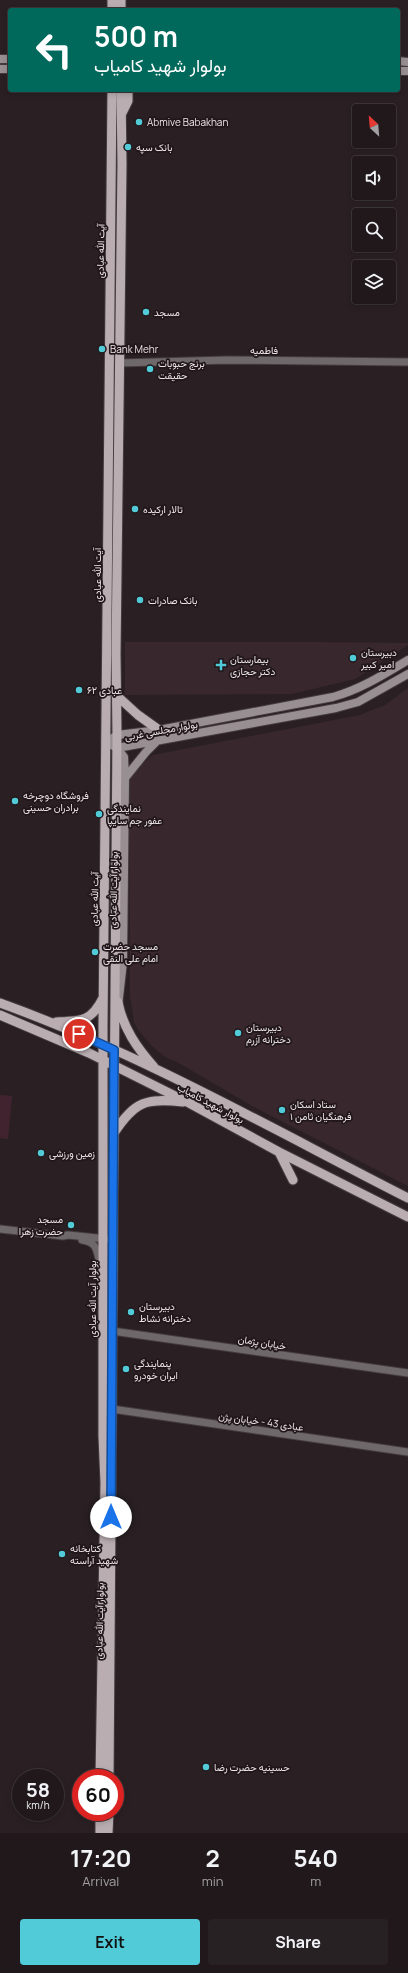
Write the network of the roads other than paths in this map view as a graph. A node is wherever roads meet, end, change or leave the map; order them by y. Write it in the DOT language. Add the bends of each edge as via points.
graph roads {
  1 [pos="112,92"];
  2 [pos="121,92"];
  3 [pos="128,92"];
  4 [pos="122,114"];
  5 [pos="408,362"];
  6 [pos="120,363"];
  7 [pos="408,660"];
  8 [pos="408,674"];
  9 [pos="116,695"];
  10 [pos="159,730"];
  11 [pos="117,735"];
  12 [pos="106,742"];
  13 [pos="157,742"];
  14 [pos="117,748"];
  15 [pos="125,778"];
  16 [pos="115,981"];
  17 [pos="105,993"];
  18 [pos="0,1003"];
  19 [pos="119,1004"];
  20 [pos="0,1015"];
  21 [pos="53,1022"];
  22 [pos="104,1046"];
  23 [pos="114,1050"];
  24 [pos="104,1060"];
  25 [pos="114,1065"];
  26 [pos="158,1070"];
  27 [pos="189,1103"];
  28 [pos="114,1133"];
  29 [pos="279,1152"];
  30 [pos="293,1180"];
  31 [pos="408,1198"];
  32 [pos="408,1217"];
  33 [pos="0,1229"];
  34 [pos="63,1236"];
  35 [pos="103,1239"];
  36 [pos="113,1240"];
  37 [pos="103,1276"];
  38 [pos="112,1331"];
  39 [pos="408,1373"];
  40 [pos="112,1409"];
  41 [pos="408,1452"];
  42 [pos="100,1769"];
  43 [pos="109,1769"];
  44 [pos="100,1821"];
  45 [pos="109,1821"];
  46 [pos="100,1833"];
  47 [pos="108,1833"];
  1 -- 12 [label="main road, آیت الله عبادی"];
  2 -- 4 [label="main road, آیت الله عبادی"];
  3 -- 4 [label="main road" via="128,101"];
  4 -- 6 [label="main road, آیت الله عبادی"];
  5 -- 6 [label="street, فاطمیه" via="227,360"];
  6 -- 9 [label="main road, آیت الله عبادی"];
  7 -- 10 [label="main road, بولوار مجلسی غربی" via="354,691 333,697"];
  8 -- 13 [label="main road, بولوار مجلسی غربی" via="369,697 336,708"];
  9 -- 10 [label="main road"];
  9 -- 11 [label="main road, آیت الله عبادی"];
  10 -- 11 [label="main road, بولوار مجلسی غربی"];
  11 -- 12 [label="main road, بولوار مجلسی غربی"];
  11 -- 14 [label="main road, آیت الله عبادی"];
  12 -- 14 [label="main road, بولوار مجلسی غربی"];
  12 -- 17 [label="main road, آیت الله عبادی"];
  13 -- 14 [label="main road, بولوار مجلسی غربی"];
  13 -- 15 [label="main road"];
  14 -- 15 [label="main road, بولوار آیت الله عبادی" via="124,757"];
  14 -- 16 [label="main road, آیت الله عبادی"];
  15 -- 19 [label="main road, بولوار آیت الله عبادی" via="123,962"];
  16 -- 19 [label="main road"];
  16 -- 23 [label="main road, آیت الله عبادی"];
  17 -- 21 [label="main road" via="97,1010 88,1018 81,1021"];
  17 -- 22 [label="main road, آیت الله عبادی"];
  18 -- 21 [label="main road, بولوار شهید کامیاب"];
  19 -- 23 [label="main road, بولوار آیت الله عبادی"];
  19 -- 26 [label="main road" via="128,1030 139,1050"];
  20 -- 24 [label="main road, بولوار شهید کامیاب"];
  21 -- 22 [label="main road, بولوار شهید کامیاب"];
  22 -- 23 [label="main road, بولوار شهید کامیاب"];
  22 -- 24 [label="main road, آیت الله عبادی"];
  23 -- 25 [label="main road, بولوار آیت الله عبادی"];
  23 -- 26 [label="main road, بولوار شهید کامیاب"];
  24 -- 25 [label="main road, بولوار شهید کامیاب"];
  24 -- 35 [label="main road, بولوار آیت الله عبادی"];
  25 -- 27 [label="main road, بولوار شهید کامیاب"];
  25 -- 28 [label="main road, بولوار آیت الله عبادی"];
  26 -- 31 [label="main road, بولوار شهید کامیاب"];
  27 -- 28 [label="main road" via="160,1100 147,1102 134,1108 124,1117"];
  27 -- 29 [label="main road, بولوار شهید کامیاب"];
  28 -- 36 [label="main road, بولوار آیت الله عبادی"];
  29 -- 30 [label="main road"];
  29 -- 32 [label="main road, بولوار شهید کامیاب"];
  33 -- 34 [label="street"];
  34 -- 35 [label="street"];
  34 -- 37 [label="street" via="67,1239 87,1241 95,1246"];
  35 -- 36 [label="street"];
  35 -- 37 [label="main road, بولوار آیت الله عبادی"];
  36 -- 38 [label="main road, بولوار آیت الله عبادی"];
  37 -- 42 [label="main road, بولوار آیت الله عبادی" via="105,1483"];
  38 -- 39 [label="street, خیابان پژمان"];
  38 -- 40 [label="main road, بولوار آیت الله عبادی"];
  40 -- 41 [label="street, عبادی 43 - خیابان پژن"];
  40 -- 43 [label="main road, بولوار آیت الله عبادی"];
  44 -- 46 [label="main road"];
  45 -- 47 [label="main road"];
}
